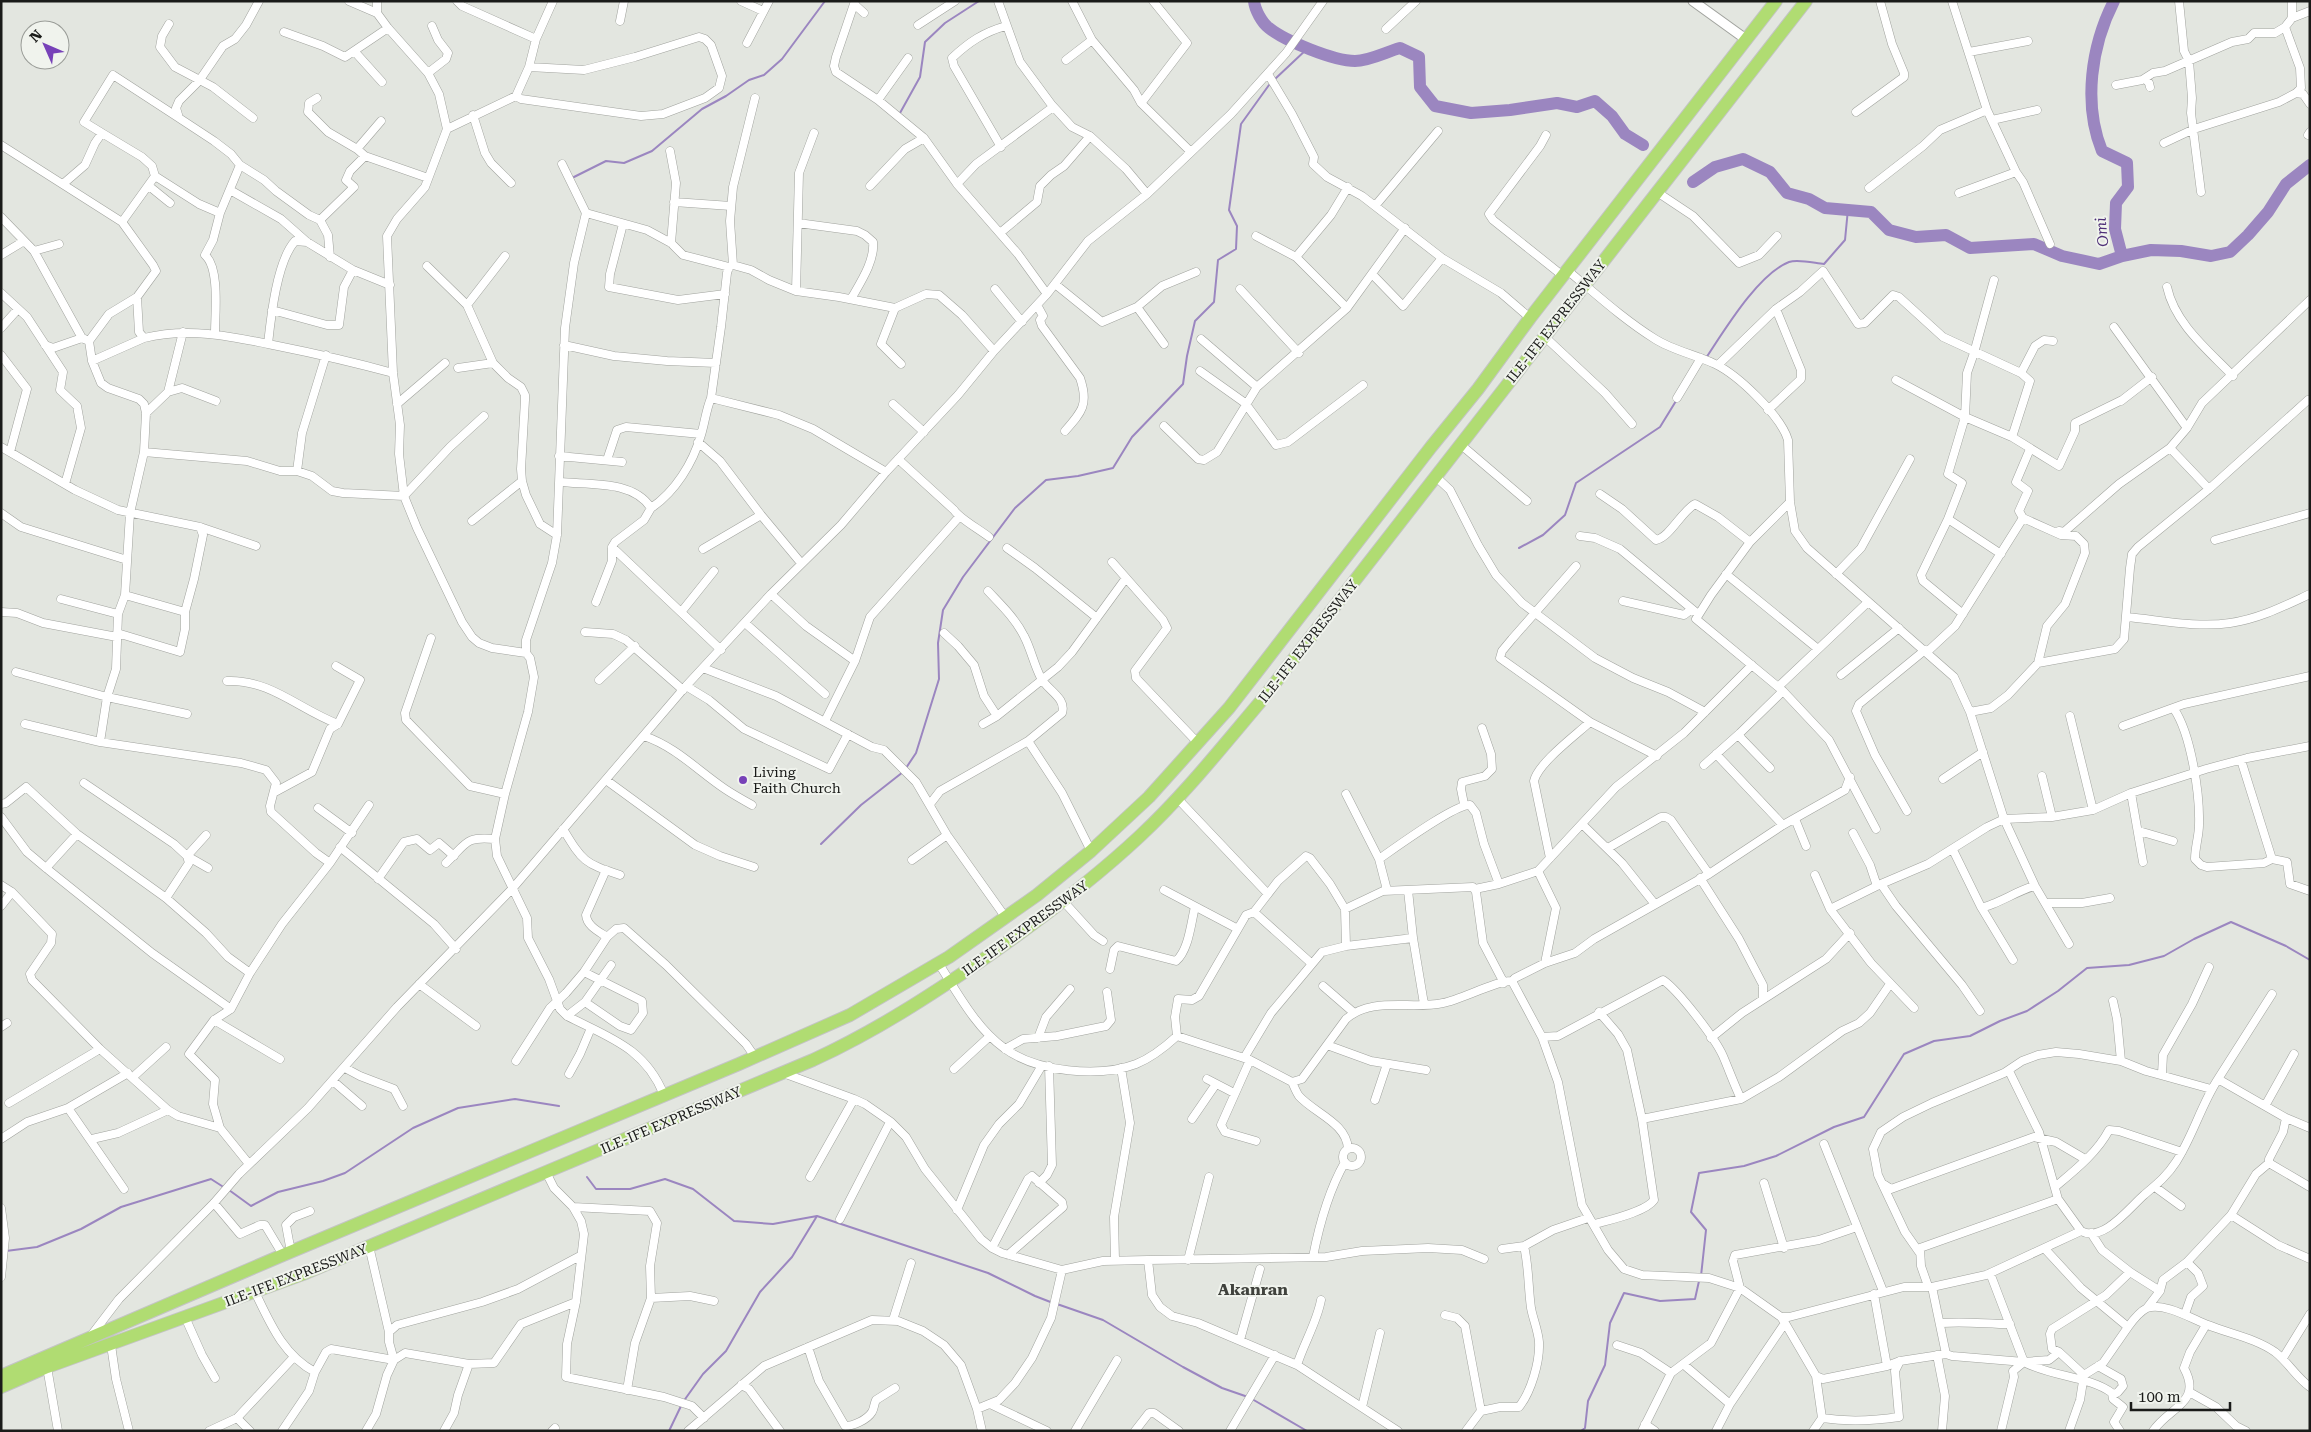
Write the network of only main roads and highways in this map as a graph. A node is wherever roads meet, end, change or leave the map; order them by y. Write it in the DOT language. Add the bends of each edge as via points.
graph roads {
  1 [pos="1776,1"];
  2 [pos="1803,2"];
  3 [pos="1618,205"];
  4 [pos="1640,214"];
  5 [pos="1,1376"];
  6 [pos="1,1387"];
  1 -- 3 [label="highway, ILE-IFE EXPRESSWAY"];
  2 -- 4 [label="highway, ILE-IFE EXPRESSWAY"];
  3 -- 4 [label="highway"];
  3 -- 5 [label="highway, ILE-IFE EXPRESSWAY" via="1229,708 1149,797 1091,851 1006,918 939,964 850,1015"];
  4 -- 6 [label="highway, ILE-IFE EXPRESSWAY" via="1210,762 1141,835 1064,902 872,1032 782,1074 255,1292 47,1367"];
}
